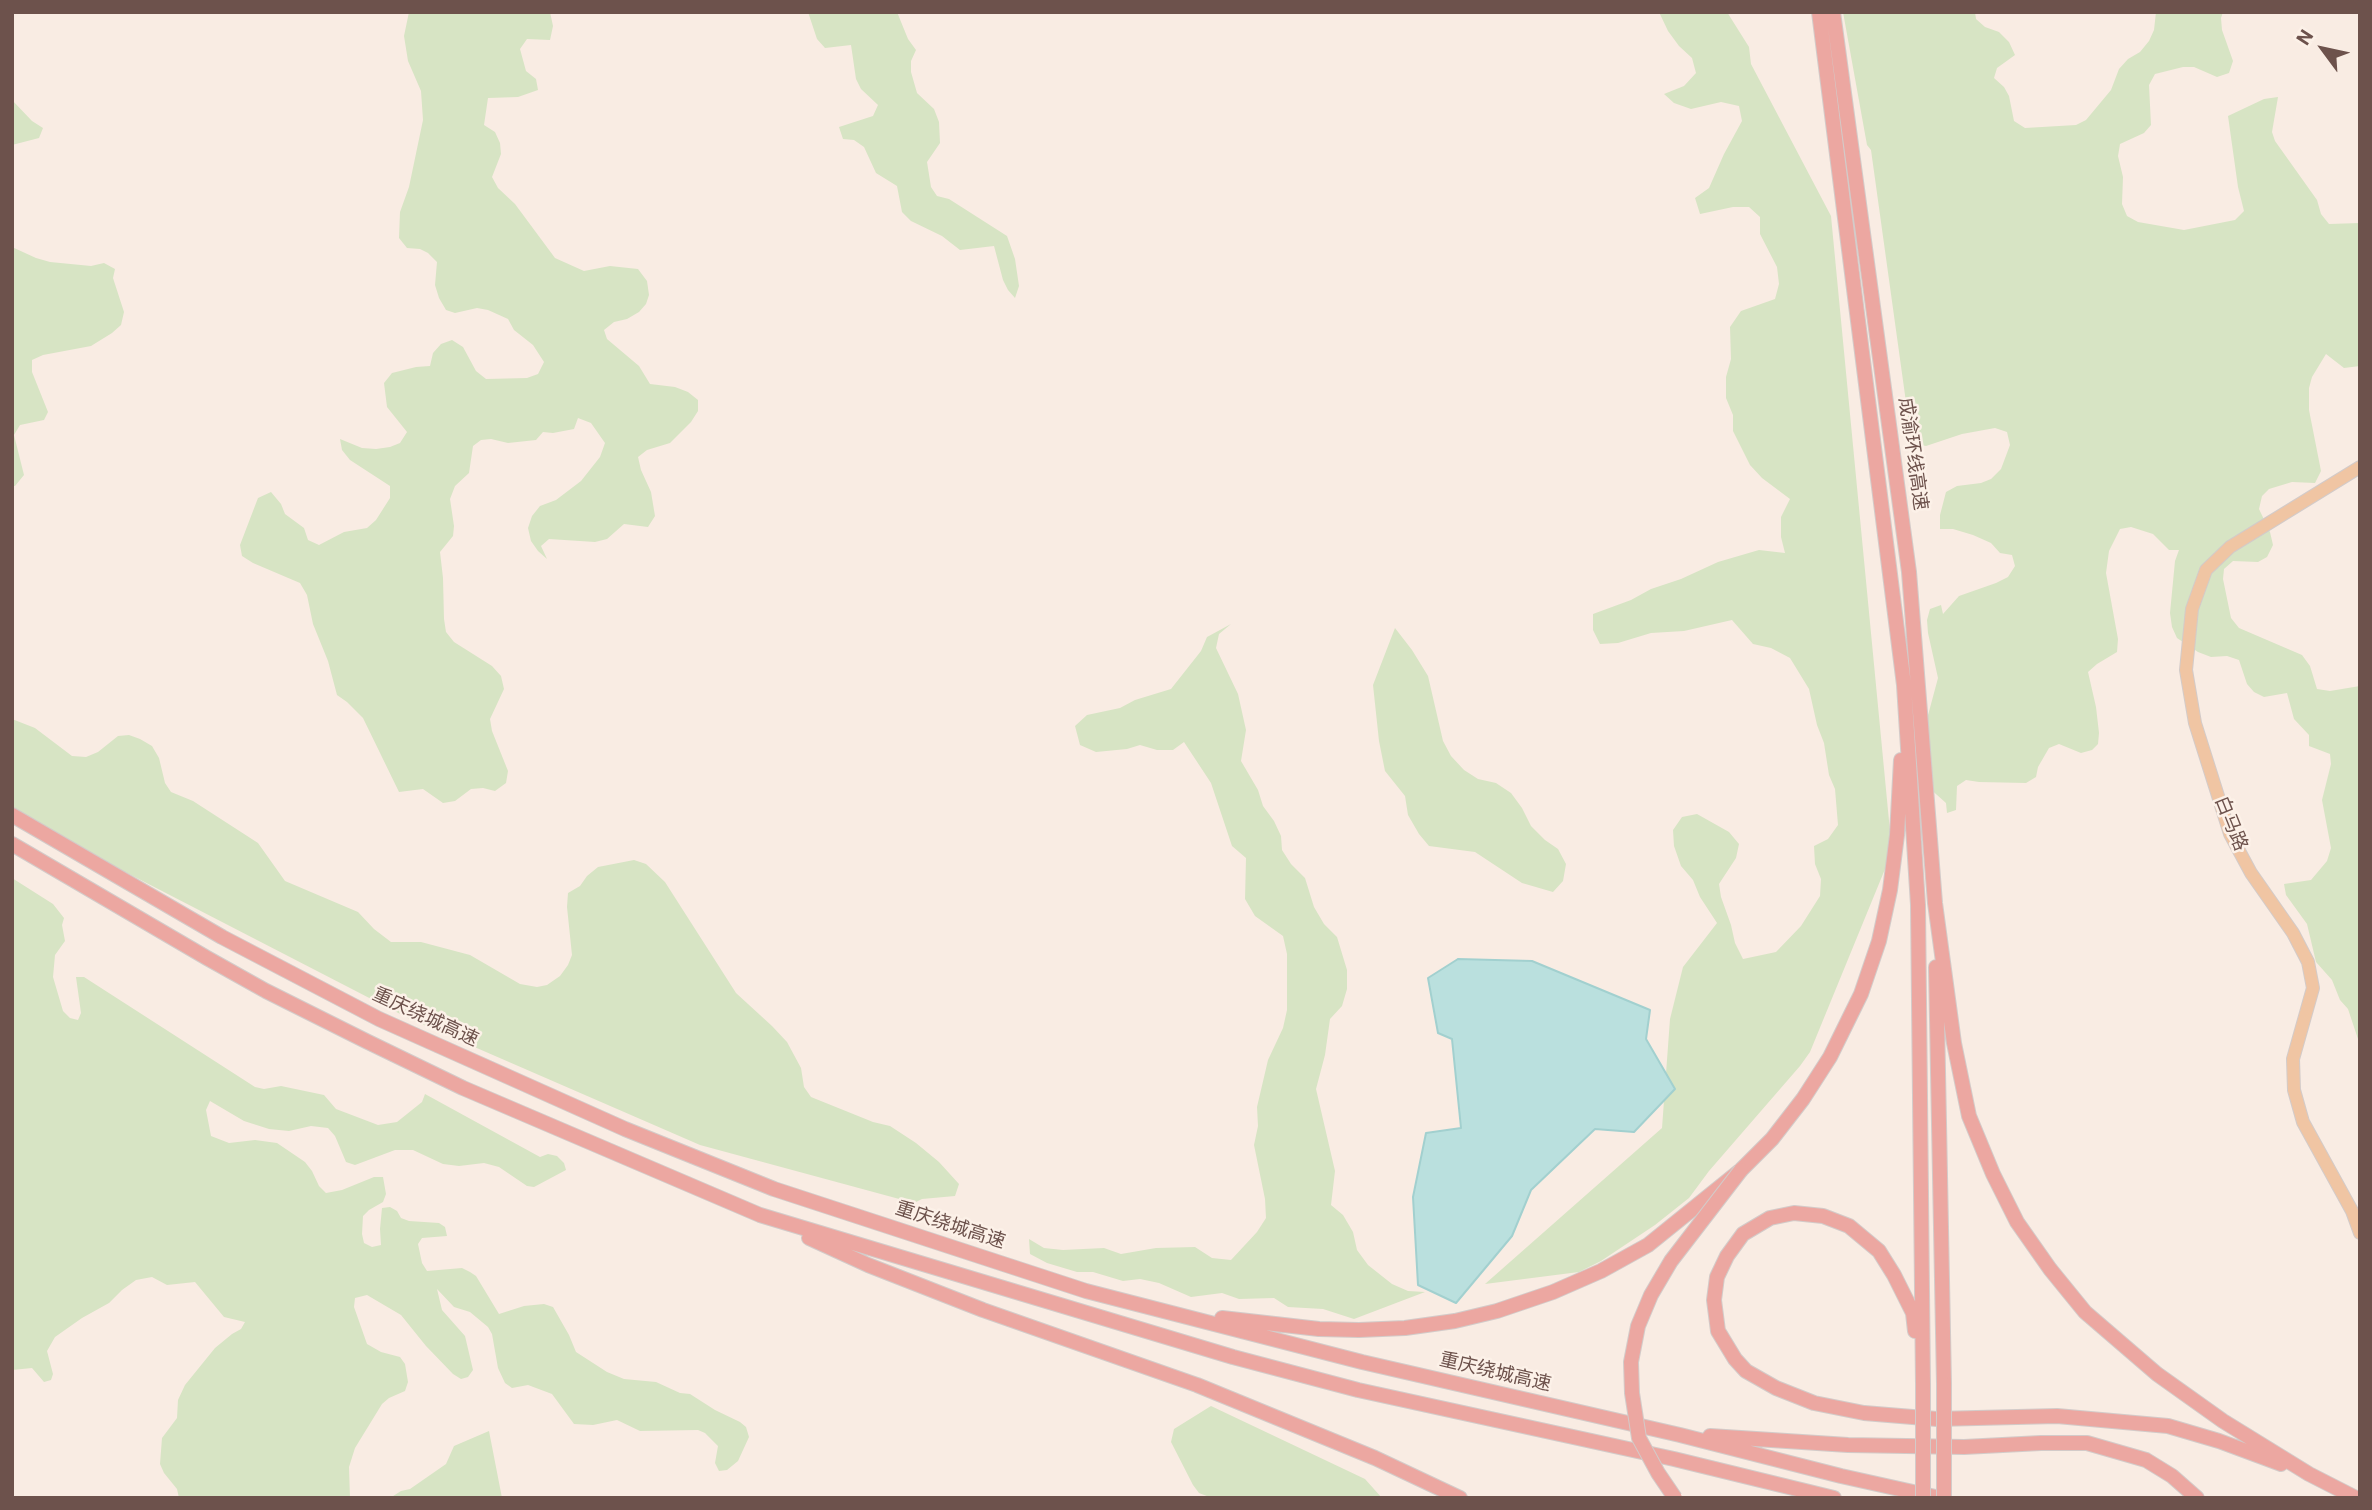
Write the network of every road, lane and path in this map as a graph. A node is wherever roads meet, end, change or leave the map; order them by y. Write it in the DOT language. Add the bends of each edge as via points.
graph roads {
  1 [pos="1819,12"];
  2 [pos="1833,12"];
  3 [pos="2360,467"];
  4 [pos="1904,685"];
  5 [pos="12,815"];
  6 [pos="12,844"];
  7 [pos="1935,903"];
  8 [pos="1741,1170"];
  9 [pos="760,1215"];
  10 [pos="2360,1233"];
  11 [pos="1160,1310"];
  12 [pos="1923,1385"];
  13 [pos="1679,1435"];
  14 [pos="2309,1474"];
  15 [pos="2196,1497"];
  16 [pos="1460,1498"];
  17 [pos="1675,1498"];
  18 [pos="1834,1498"];
  19 [pos="1923,1498"];
  20 [pos="1942,1498"];
  21 [pos="2356,1498"];
  1 -- 4 [label="highway, 成渝环线高速"];
  2 -- 7 [label="highway, 成渝环线高速" via="1909,572"];
  3 -- 10 [label="main road, 白马路" via="2230,547 2206,570 2192,609 2186,670 2195,723 2230,834 2308,962 2313,988 2293,1059 2294,1090 2303,1122"];
  4 -- 8 [label="highway" via="1898,835 1879,941 1861,994 1830,1057 1772,1139"];
  4 -- 12 [label="highway" via="1918,905"];
  5 -- 11 [label="highway, 重庆绕城高速" via="222,937 379,1019 612,1124 774,1189 1086,1291"];
  6 -- 9 [label="highway" via="266,991 366,1041 463,1088"];
  7 -- 14 [label="highway" via="1969,1116 2017,1222 2085,1312 2120,1344 2223,1421"];
  7 -- 20 [label="highway, bridge"];
  8 -- 11 [label="highway, bridge" via="1648,1245 1553,1292 1497,1311 1405,1328 1319,1329"];
  8 -- 17 [label="highway, bridge" via="1671,1261 1638,1326 1631,1362 1639,1438"];
  9 -- 16 [label="highway" via="971,1306 1197,1385"];
  9 -- 18 [label="highway" via="1118,1324 1358,1390"];
  11 -- 13 [label="highway, 重庆绕城高速"];
  12 -- 14 [label="highway" via="1913,1313 1879,1251 1849,1226 1823,1216 1794,1213 1770,1218 1743,1234 1717,1277 1718,1331 1746,1371 1776,1388 1814,1403 1864,1413 1937,1419 2057,1416 2168,1426"];
  12 -- 19 [label="highway, bridge"];
  13 -- 15 [label="highway" via="1848,1445 2087,1443 2146,1460"];
  13 -- 20 [label="highway, 重庆绕城高速"];
  14 -- 21 [label="highway"];
}
